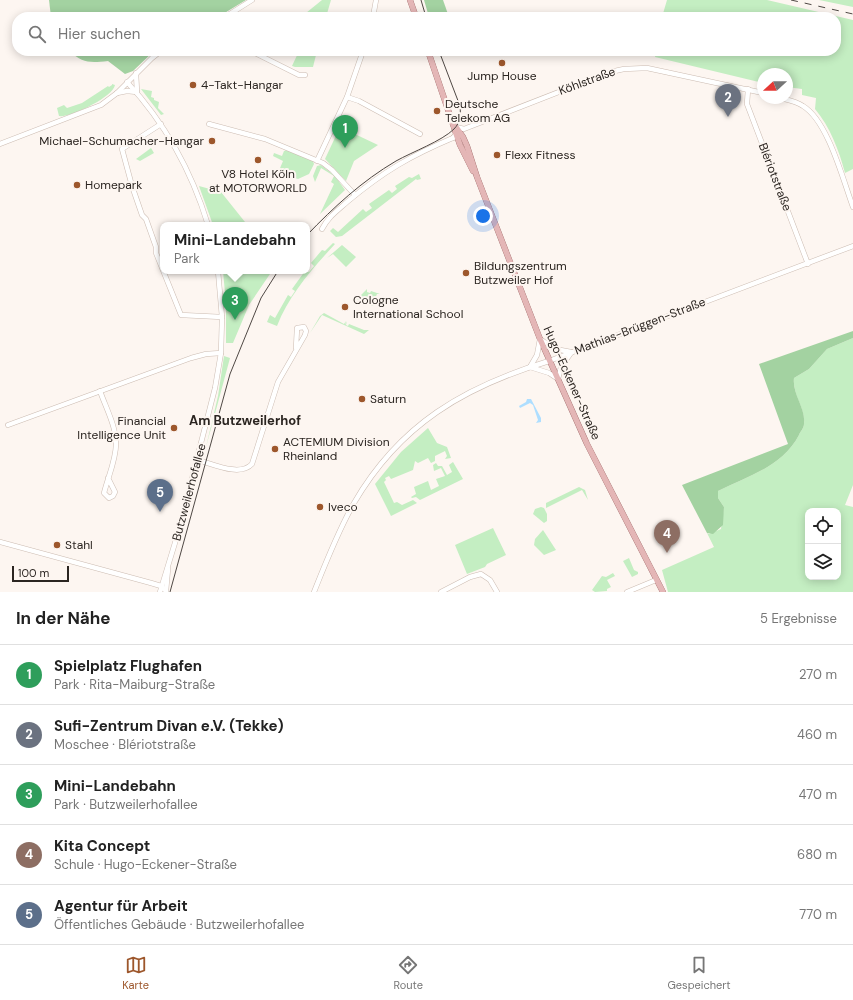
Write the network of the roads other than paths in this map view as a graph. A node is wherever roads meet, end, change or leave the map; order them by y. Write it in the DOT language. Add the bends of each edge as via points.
graph roads {
  1 [pos="252,0"];
  2 [pos="376,0"];
  3 [pos="410,0"];
  4 [pos="233,12"];
  5 [pos="373,12"];
  6 [pos="414,12"];
  7 [pos="156,56"];
  8 [pos="261,56"];
  9 [pos="361,56"];
  10 [pos="430,56"];
  11 [pos="136,74"];
  12 [pos="305,75"];
  13 [pos="127,82"];
  14 [pos="748,89"];
  15 [pos="757,91"];
  16 [pos="137,92"];
  17 [pos="117,93"];
  18 [pos="348,98"];
  19 [pos="793,103"];
  20 [pos="161,124"];
  21 [pos="209,124"];
  22 [pos="420,134"];
  23 [pos="460,137"];
  24 [pos="0,144"];
  25 [pos="317,161"];
  26 [pos="355,195"];
  27 [pos="853,207"];
  28 [pos="207,222"];
  29 [pos="322,229"];
  30 [pos="853,246"];
  31 [pos="160,263"];
  32 [pos="808,264"];
  33 [pos="164,274"];
  34 [pos="218,274"];
  35 [pos="222,317"];
  36 [pos="540,339"];
  37 [pos="296,348"];
  38 [pos="572,352"];
  39 [pos="221,354"];
  40 [pos="549,361"];
  41 [pos="530,367"];
  42 [pos="558,379"];
  43 [pos="100,391"];
  44 [pos="8,425"];
  45 [pos="198,460"];
  46 [pos="108,478"];
  47 [pos="0,537"];
  48 [pos="1,542"];
  49 [pos="168,569"];
  50 [pos="656,580"];
  51 [pos="161,586"];
  52 [pos="166,591"];
  53 [pos="160,592"];
  54 [pos="314,592"];
  55 [pos="440,592"];
  56 [pos="497,592"];
  57 [pos="627,592"];
  58 [pos="663,592"];
  1 -- 4 [label="street"];
  2 -- 5 [label="street"];
  3 -- 6 [label="main road"];
  7 -- 11 [label="street"];
  8 -- 12 [label="street"];
  9 -- 18 [label="street"];
  10 -- 23 [label="main road, Hugo-Eckener-Straße"];
  11 -- 13 [label="street"];
  11 -- 16 [label="street"];
  13 -- 16 [label="street"];
  13 -- 17 [label="street"];
  14 -- 15 [label="street, Köhlstraße"];
  14 -- 23 [label="street, Köhlstraße" via="647,68 624,69 610,72"];
  14 -- 32 [label="street, Blériotstraße" via="748,104"];
  16 -- 17 [label="street"];
  16 -- 20 [label="street"];
  17 -- 24 [label="street" via="101,105"];
  18 -- 22 [label="street"];
  18 -- 25 [label="street"];
  19 -- 27 [label="street" via="803,106 819,121"];
  20 -- 28 [label="street" via="187,170"];
  20 -- 31 [label="street" via="122,149 132,186"];
  21 -- 25 [label="street" via="265,139"];
  23 -- 26 [label="street, Köhlstraße" via="408,158 384,172"];
  23 -- 36 [label="main road, Hugo-Eckener-Straße"];
  25 -- 26 [label="street" via="332,170"];
  26 -- 29 [label="street, Köhlstraße" via="326,220"];
  30 -- 32 [label="street, Mathias-Brüggen-Straße"];
  32 -- 38 [label="street, Mathias-Brüggen-Straße"];
  33 -- 35 [label="street" via="181,315"];
  34 -- 35 [label="street, Butzweilerhofallee"];
  35 -- 39 [label="street, Butzweilerhofallee"];
  36 -- 38 [label="street" via="555,348"];
  36 -- 40 [label="main road, Hugo-Eckener-Straße"];
  36 -- 41 [label="street" via="537,355"];
  37 -- 45 [label="street" via="278,382 249,468 237,470"];
  38 -- 40 [label="street, Mathias-Brüggen-Straße"];
  38 -- 42 [label="street" via="562,364"];
  39 -- 43 [label="street" via="191,358"];
  39 -- 45 [label="street, Butzweilerhofallee"];
  40 -- 41 [label="street, Mathias-Brüggen-Straße"];
  40 -- 42 [label="main road, Hugo-Eckener-Straße"];
  41 -- 42 [label="street"];
  41 -- 54 [label="street, Mathias-Brüggen-Straße" via="497,378 456,398 398,444 368,480 353,504"];
  42 -- 50 [label="main road, Hugo-Eckener-Straße" via="587,444"];
  43 -- 44 [label="street"];
  43 -- 46 [label="street" via="116,438"];
  45 -- 49 [label="street, Butzweilerhofallee"];
  47 -- 48 [label="street"];
  48 -- 51 [label="street"];
  49 -- 51 [label="street, Butzweilerhofallee"];
  49 -- 52 [label="street, Butzweilerhofallee"];
  50 -- 57 [label="street"];
  50 -- 58 [label="main road, Hugo-Eckener-Straße"];
  51 -- 52 [label="street"];
  51 -- 53 [label="street, Butzweilerhofallee"];
  55 -- 56 [label="street" via="481,574 490,580"];
}
